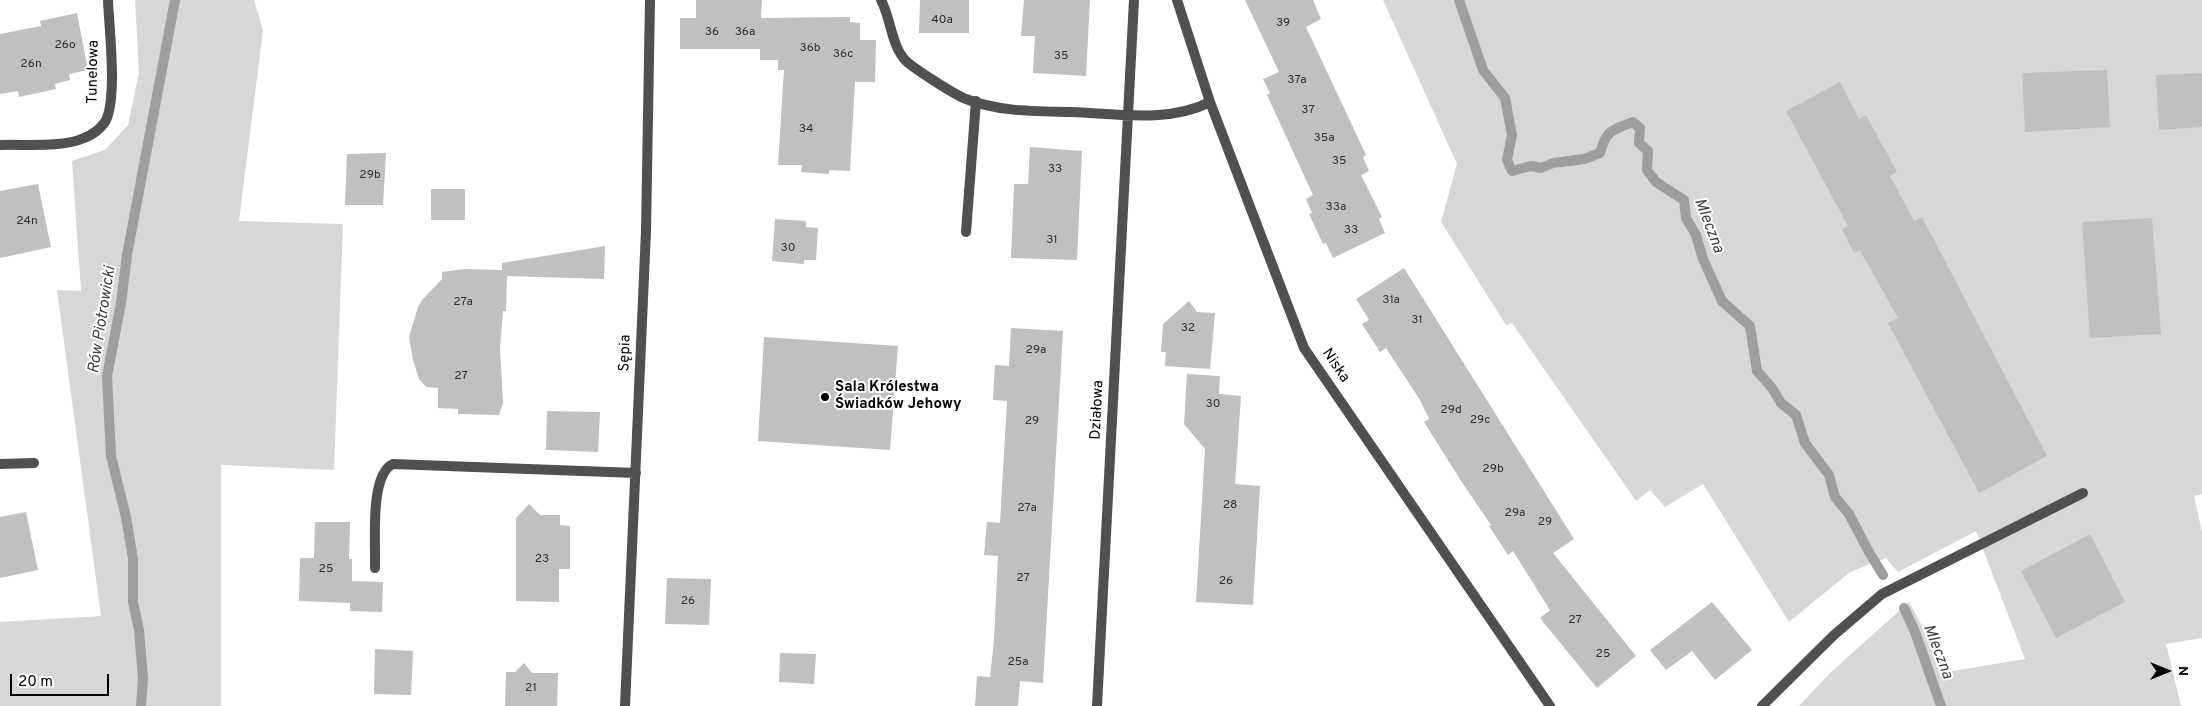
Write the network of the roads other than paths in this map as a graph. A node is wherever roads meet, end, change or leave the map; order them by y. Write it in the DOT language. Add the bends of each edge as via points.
graph roads {
  1 [pos="108,0"];
  2 [pos="650,0"];
  3 [pos="881,0"];
  4 [pos="1134,0"];
  5 [pos="1177,0"];
  6 [pos="976,101"];
  7 [pos="1210,102"];
  8 [pos="1128,115"];
  9 [pos="0,145"];
  10 [pos="966,232"];
  11 [pos="34,463"];
  12 [pos="0,464"];
  13 [pos="636,473"];
  14 [pos="2083,493"];
  15 [pos="375,568"];
  16 [pos="1547,705"];
  17 [pos="625,706"];
  18 [pos="1097,706"];
  19 [pos="1762,706"];
  1 -- 9 [label="street, Tunelowa" via="111,101 105,121 95,133 83,139"];
  2 -- 13 [label="street, Sępia" via="646,231"];
  3 -- 6 [label="street" via="895,43 905,60 966,99"];
  4 -- 8 [label="street, Działowa"];
  5 -- 7 [label="street, Niska"];
  6 -- 8 [label="street" via="1009,109"];
  6 -- 10 [label="street"];
  7 -- 8 [label="street" via="1175,113"];
  7 -- 16 [label="street, Niska" via="1304,348"];
  8 -- 18 [label="street, Działowa"];
  11 -- 12 [label="street"];
  13 -- 15 [label="street" via="393,464 380,479 377,492"];
  13 -- 17 [label="street, Sępia"];
  14 -- 19 [label="street" via="1882,594 1834,635"];
}
